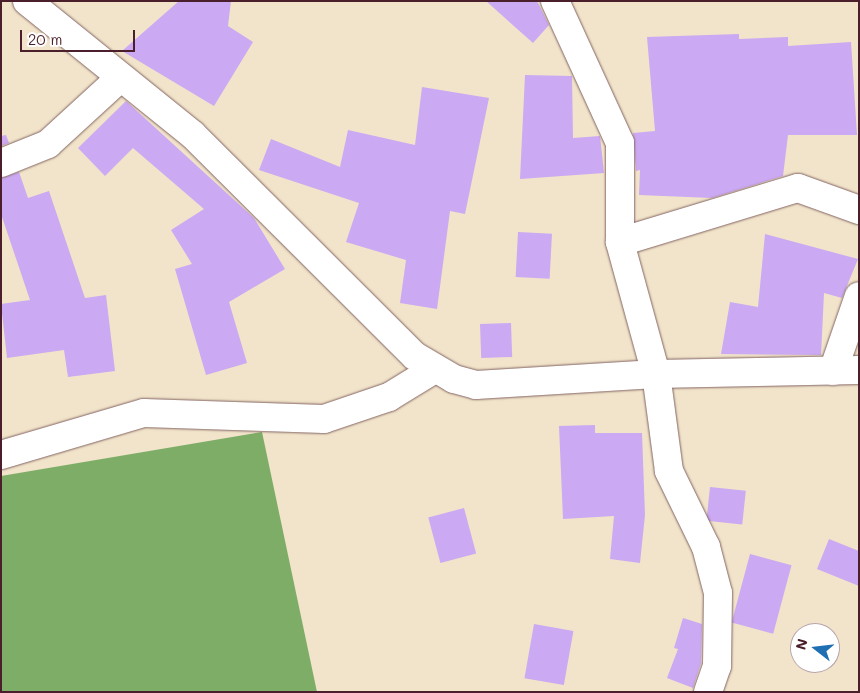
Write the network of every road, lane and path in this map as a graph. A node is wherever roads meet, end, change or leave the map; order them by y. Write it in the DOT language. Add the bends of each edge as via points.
graph roads {
  1 [pos="27,1"];
  2 [pos="555,1"];
  3 [pos="120,78"];
  4 [pos="1,163"];
  5 [pos="859,210"];
  6 [pos="620,242"];
  7 [pos="859,296"];
  8 [pos="432,370"];
  9 [pos="846,370"];
  10 [pos="656,374"];
  11 [pos="1,455"];
  12 [pos="708,692"];
  1 -- 3 [label="street"];
  2 -- 6 [label="street" via="620,143"];
  3 -- 4 [label="street" via="48,144"];
  3 -- 8 [label="street" via="193,135"];
  5 -- 6 [label="street" via="798,188"];
  6 -- 10 [label="street"];
  7 -- 9 [label="street"];
  8 -- 10 [label="street" via="476,385"];
  8 -- 11 [label="street" via="389,397 324,420 144,413"];
  9 -- 10 [label="street"];
  10 -- 12 [label="street" via="669,470 706,547 718,593 717,666"];
}
